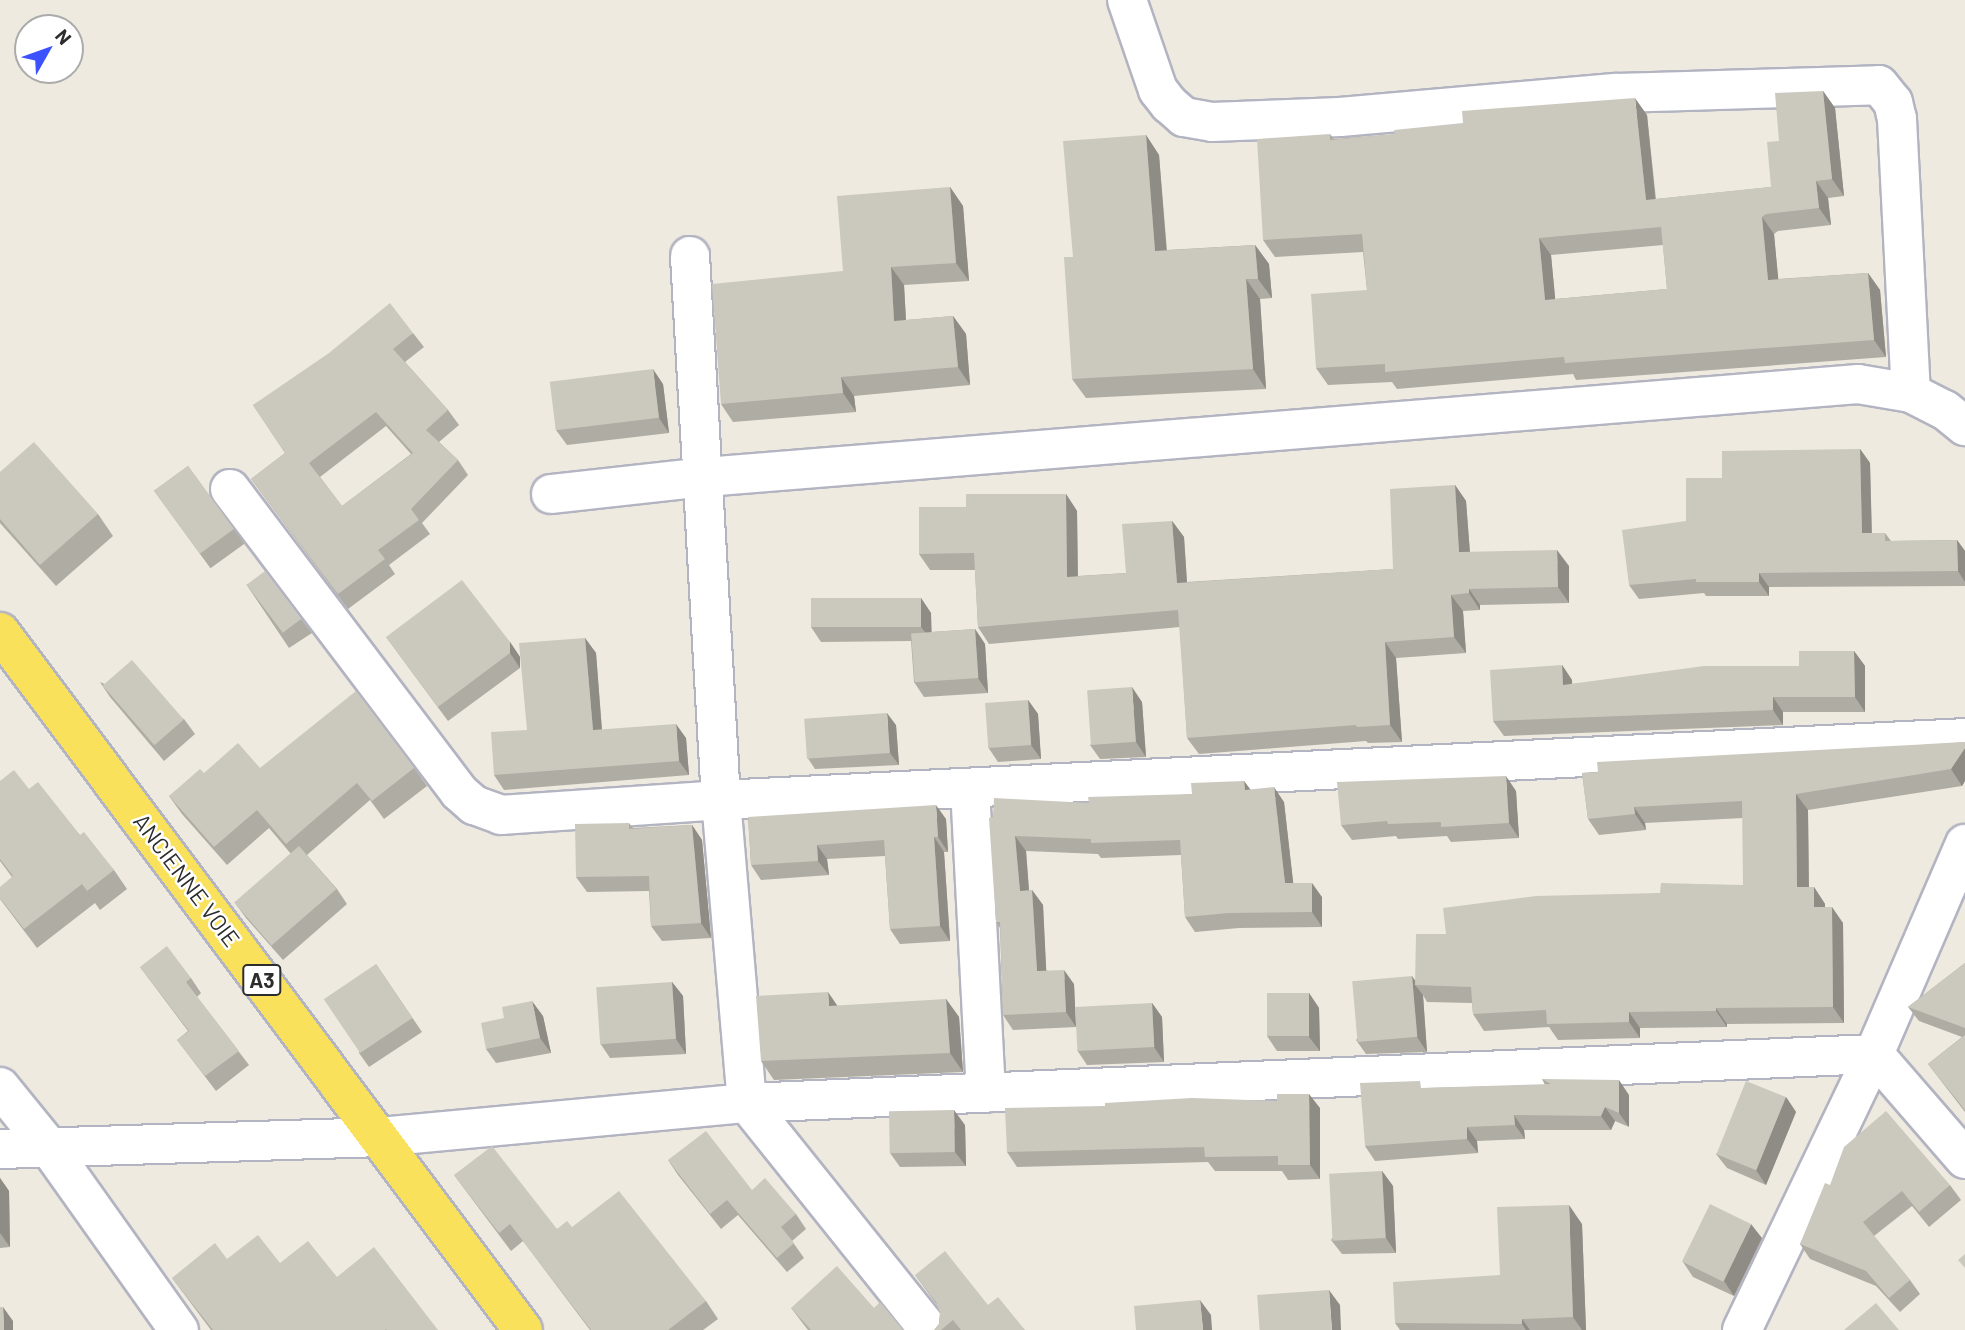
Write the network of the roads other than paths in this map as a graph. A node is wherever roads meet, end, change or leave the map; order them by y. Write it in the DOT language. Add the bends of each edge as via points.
graph roads {
  1 [pos="1127,0"];
  2 [pos="690,256"];
  3 [pos="1911,393"];
  4 [pos="1965,426"];
  5 [pos="705,477"];
  6 [pos="230,489"];
  7 [pos="551,494"];
  8 [pos="0,632"];
  9 [pos="1965,738"];
  10 [pos="970,788"];
  11 [pos="722,800"];
  12 [pos="1965,844"];
  13 [pos="1874,1054"];
  14 [pos="0,1087"];
  15 [pos="986,1093"];
  16 [pos="747,1103"];
  17 [pos="380,1137"];
  18 [pos="48,1146"];
  19 [pos="0,1149"];
  20 [pos="1965,1159"];
  21 [pos="179,1330"];
  22 [pos="523,1330"];
  23 [pos="929,1330"];
  24 [pos="1742,1330"];
  1 -- 3 [label="street" via="1158,90 1184,117 1212,122 1340,117 1617,93 1879,85 1893,102 1897,119"];
  2 -- 5 [label="street"];
  3 -- 4 [label="street"];
  3 -- 5 [label="street" via="1858,384 1789,388"];
  5 -- 7 [label="street"];
  5 -- 11 [label="street"];
  6 -- 11 [label="street" via="459,792 474,805 514,816"];
  8 -- 17 [label="main road, ANCIENNE VOIE / A3"];
  9 -- 10 [label="street"];
  10 -- 11 [label="street"];
  10 -- 15 [label="street"];
  11 -- 16 [label="street"];
  12 -- 13 [label="street"];
  13 -- 15 [label="street"];
  13 -- 20 [label="street"];
  13 -- 24 [label="street"];
  14 -- 18 [label="street"];
  15 -- 16 [label="street"];
  16 -- 17 [label="street"];
  16 -- 23 [label="street"];
  17 -- 18 [label="street"];
  17 -- 22 [label="main road, ANCIENNE VOIE / A3"];
  18 -- 19 [label="street"];
  18 -- 21 [label="street"];
}
